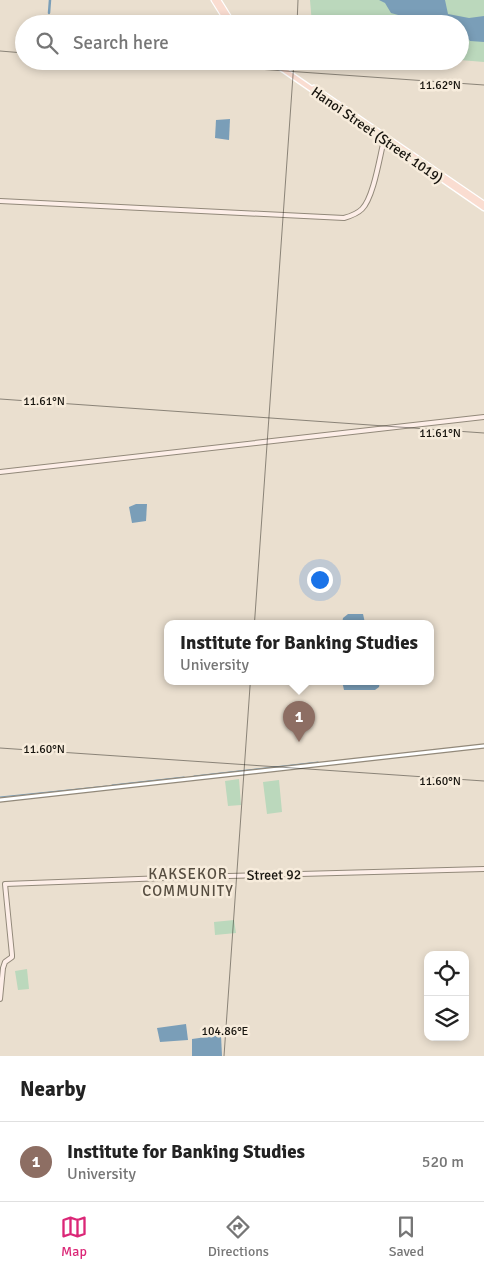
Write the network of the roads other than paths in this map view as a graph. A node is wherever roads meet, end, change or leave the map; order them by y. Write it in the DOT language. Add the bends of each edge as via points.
graph roads {
  1 [pos="216,0"];
  2 [pos="224,15"];
  3 [pos="227,15"];
  4 [pos="284,70"];
  5 [pos="289,70"];
  6 [pos="386,139"];
  7 [pos="0,201"];
  8 [pos="484,204"];
  9 [pos="484,208"];
  10 [pos="484,417"];
  11 [pos="0,472"];
  12 [pos="484,746"];
  13 [pos="0,800"];
  14 [pos="484,869"];
  15 [pos="1,981"];
  16 [pos="0,999"];
  1 -- 2 [label="main road"];
  1 -- 3 [label="main road"];
  4 -- 6 [label="main road, Hanoi Street (Street 1019)"];
  5 -- 6 [label="main road, Hanoi Street (Street 1019)"];
  6 -- 7 [label="main road" via="368,201 360,211 344,218"];
  6 -- 8 [label="main road, Hanoi Street (Street 1019)"];
  6 -- 9 [label="main road, Hanoi Street (Street 1019)"];
  10 -- 11 [label="main road"];
  12 -- 13 [label="street"];
  14 -- 15 [label="main road, Street 92" via="5,884 12,955 4,965"];
  15 -- 16 [label="main road"];
}
